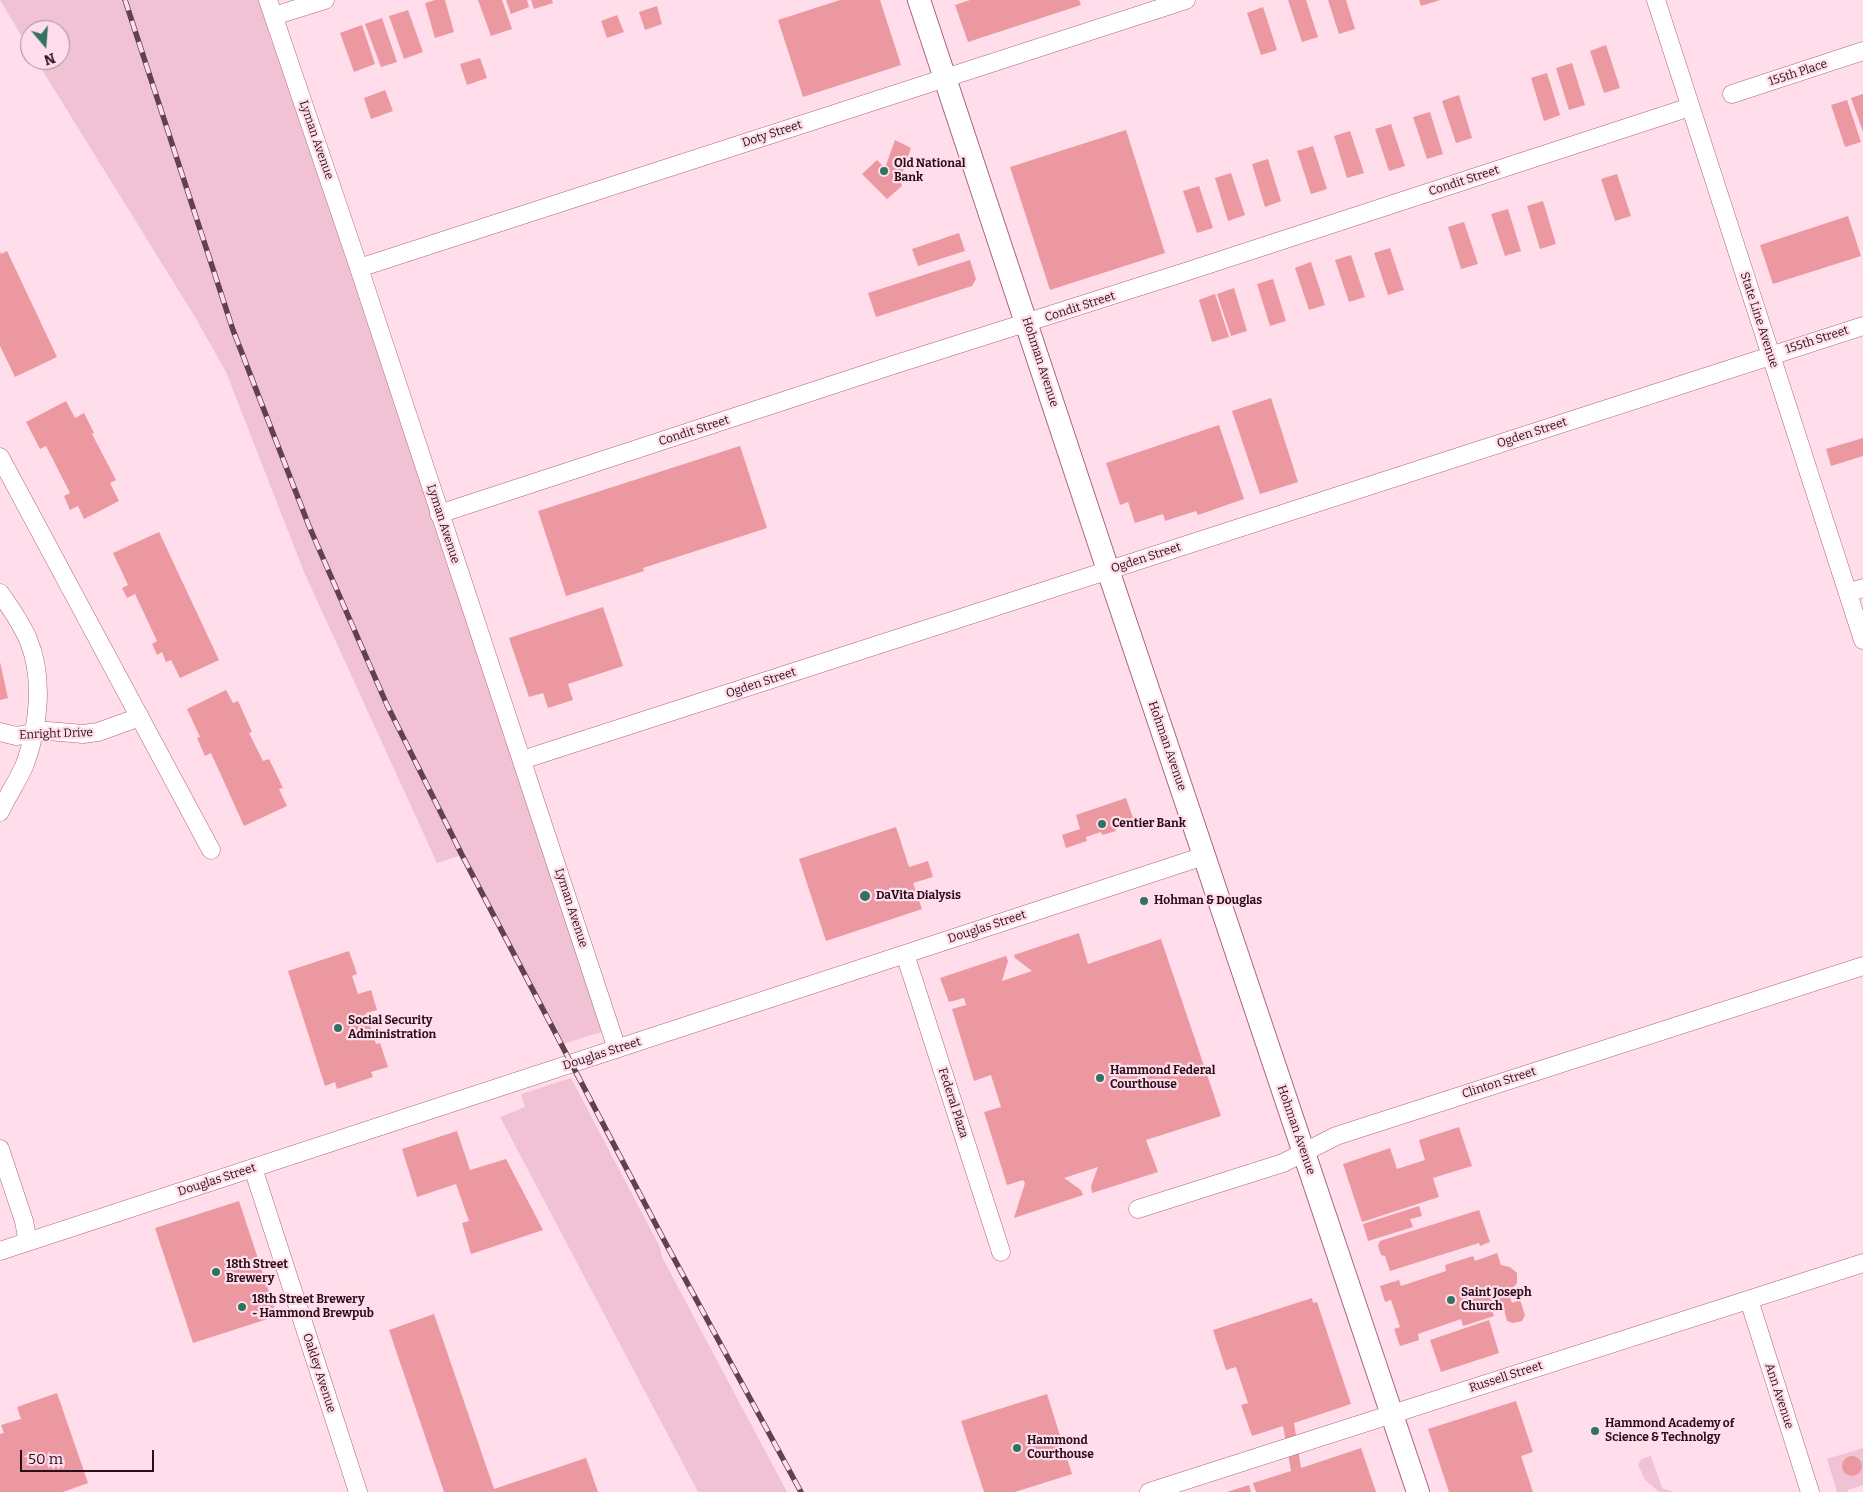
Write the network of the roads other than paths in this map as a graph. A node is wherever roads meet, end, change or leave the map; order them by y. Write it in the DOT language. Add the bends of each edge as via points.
graph roads {
  1 [pos="325,0"];
  2 [pos="919,0"];
  3 [pos="1186,0"];
  4 [pos="1656,0"];
  5 [pos="271,8"];
  6 [pos="1863,51"];
  7 [pos="945,78"];
  8 [pos="1732,94"];
  9 [pos="1690,106"];
  10 [pos="359,268"];
  11 [pos="1027,324"];
  12 [pos="1863,326"];
  13 [pos="1770,355"];
  14 [pos="0,457"];
  15 [pos="440,514"];
  16 [pos="1108,570"];
  17 [pos="1855,591"];
  18 [pos="0,593"];
  19 [pos="1863,640"];
  20 [pos="140,718"];
  21 [pos="0,732"];
  22 [pos="34,733"];
  23 [pos="522,760"];
  24 [pos="0,812"];
  25 [pos="211,850"];
  26 [pos="1204,856"];
  27 [pos="905,954"];
  28 [pos="1863,966"];
  29 [pos="617,1049"];
  30 [pos="0,1149"];
  31 [pos="1304,1152"];
  32 [pos="253,1168"];
  33 [pos="1138,1209"];
  34 [pos="28,1242"];
  35 [pos="0,1251"];
  36 [pos="1001,1252"];
  37 [pos="1863,1263"];
  38 [pos="1749,1300"];
  39 [pos="1392,1414"];
  40 [pos="358,1492"];
  41 [pos="1149,1492"];
  42 [pos="1418,1492"];
  43 [pos="1810,1492"];
  1 -- 5 [label="street"];
  2 -- 7 [label="main road, Hohman Avenue"];
  3 -- 7 [label="street, Doty Street"];
  4 -- 9 [label="street, State Line Avenue"];
  5 -- 10 [label="street, Lyman Avenue"];
  6 -- 8 [label="street, 155th Place"];
  7 -- 10 [label="street, Doty Street"];
  7 -- 11 [label="main road, Hohman Avenue"];
  9 -- 11 [label="street, Condit Street"];
  9 -- 13 [label="street, State Line Avenue"];
  10 -- 15 [label="street, Lyman Avenue"];
  11 -- 15 [label="street, Condit Street"];
  11 -- 16 [label="main road, Hohman Avenue"];
  12 -- 13 [label="street, 155th Street"];
  13 -- 16 [label="street, Ogden Street"];
  13 -- 17 [label="street, State Line Avenue"];
  14 -- 20 [label="street"];
  15 -- 23 [label="street, Lyman Avenue"];
  16 -- 23 [label="street, Ogden Street"];
  16 -- 26 [label="main road, Hohman Avenue"];
  17 -- 19 [label="street, State Line Avenue"];
  18 -- 22 [label="street" via="28,639 35,663 38,692"];
  20 -- 22 [label="street, Enright Drive" via="98,732"];
  20 -- 25 [label="street"];
  21 -- 22 [label="street, Enright Drive" via="16,736"];
  22 -- 24 [label="street" via="24,765"];
  23 -- 29 [label="street, Lyman Avenue"];
  26 -- 27 [label="street, Douglas Street"];
  26 -- 31 [label="main road, Hohman Avenue"];
  27 -- 29 [label="street, Douglas Street"];
  27 -- 36 [label="street, Federal Plaza"];
  28 -- 31 [label="street, Clinton Street" via="1336,1136"];
  29 -- 32 [label="street, Douglas Street"];
  30 -- 34 [label="street"];
  31 -- 33 [label="street, Clinton Street" via="1283,1163"];
  31 -- 39 [label="main road, Hohman Avenue"];
  32 -- 34 [label="street, Douglas Street"];
  32 -- 40 [label="street, Oakley Avenue"];
  34 -- 35 [label="street, Douglas Street"];
  37 -- 38 [label="street, Russell Street"];
  38 -- 39 [label="street, Russell Street"];
  38 -- 43 [label="street, Ann Avenue"];
  39 -- 41 [label="street, Russell Street"];
  39 -- 42 [label="main road, Hohman Avenue"];
}
